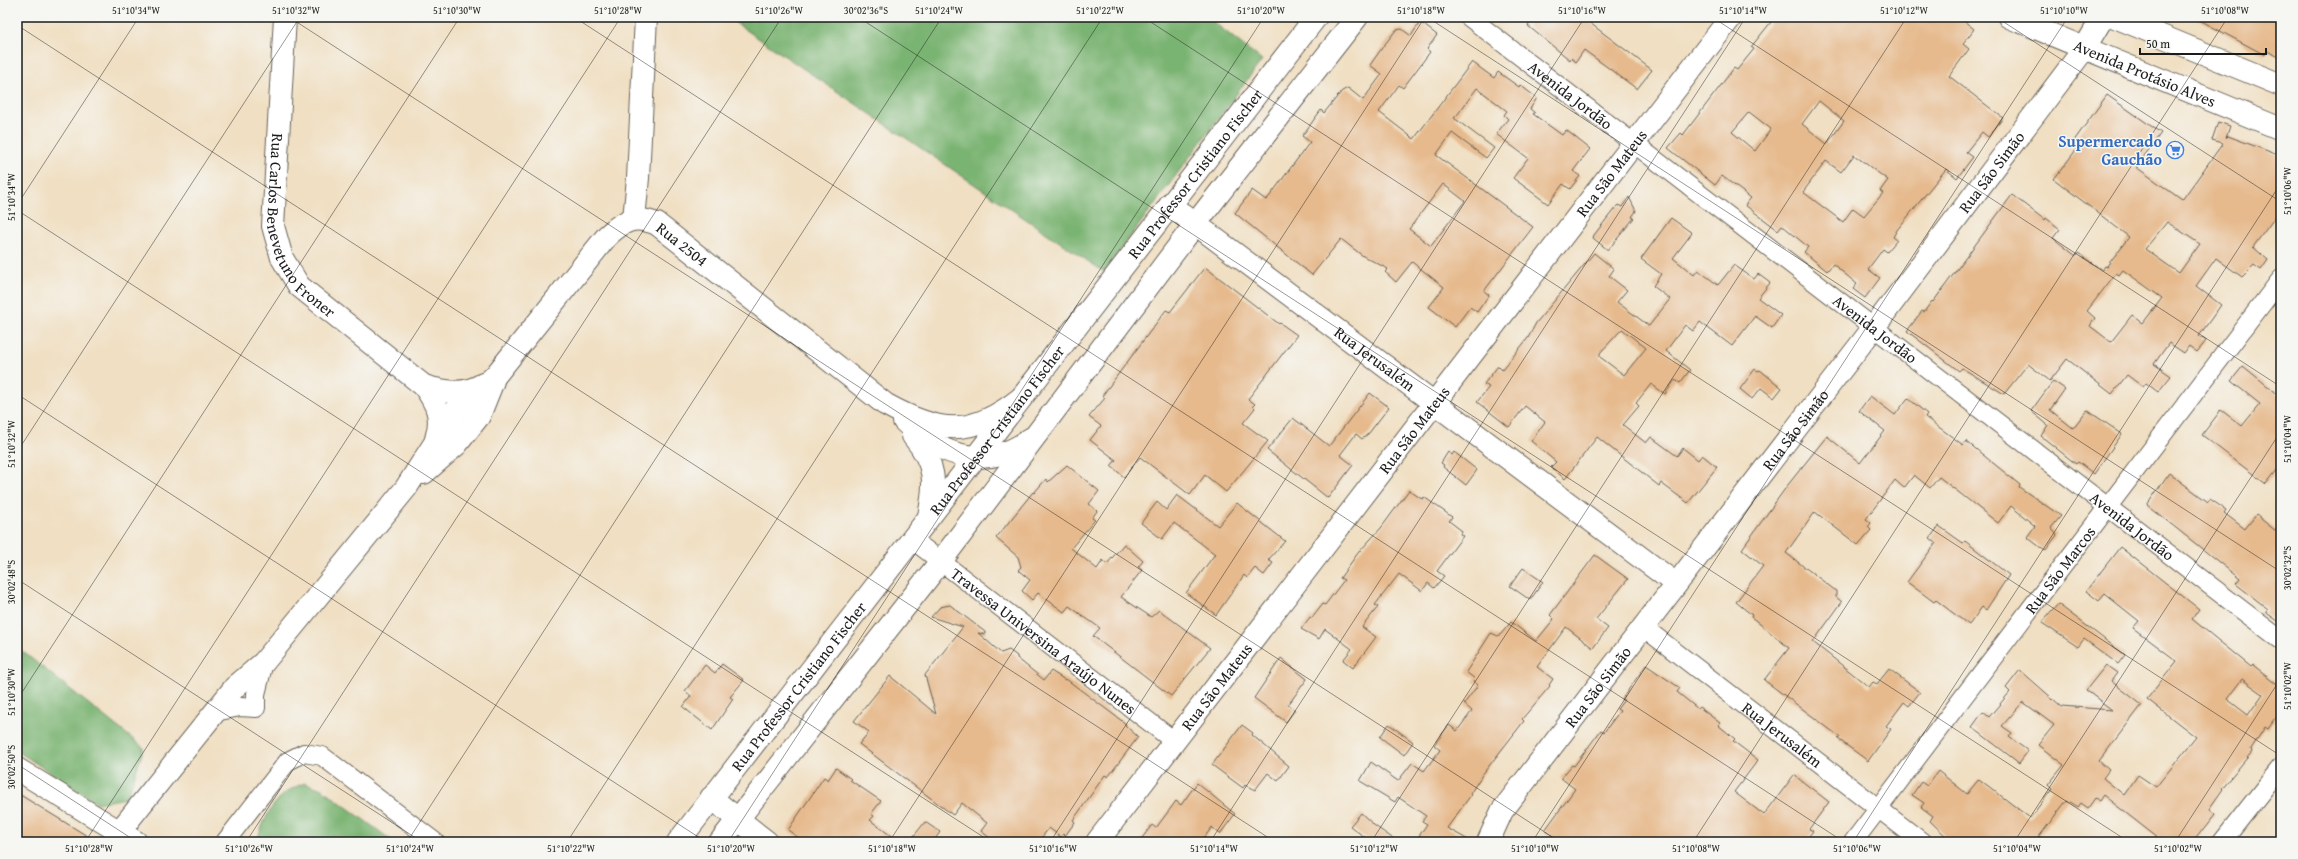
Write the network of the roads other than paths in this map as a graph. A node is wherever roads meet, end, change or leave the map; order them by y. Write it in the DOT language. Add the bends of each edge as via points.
graph roads {
  1 [pos="285,17"];
  2 [pos="646,17"];
  3 [pos="1316,17"];
  4 [pos="1357,17"];
  5 [pos="1469,17"];
  6 [pos="1731,17"];
  7 [pos="2008,17"];
  8 [pos="2104,17"];
  9 [pos="2115,17"];
  10 [pos="2084,49"];
  11 [pos="2281,85"];
  12 [pos="2281,129"];
  13 [pos="1632,143"];
  14 [pos="1170,205"];
  15 [pos="634,219"];
  16 [pos="1196,224"];
  17 [pos="2281,279"];
  18 [pos="1874,327"];
  19 [pos="495,376"];
  20 [pos="424,386"];
  21 [pos="1021,398"];
  22 [pos="1435,403"];
  23 [pos="885,404"];
  24 [pos="1039,433"];
  25 [pos="434,445"];
  26 [pos="975,457"];
  27 [pos="406,488"];
  28 [pos="2108,507"];
  29 [pos="928,520"];
  30 [pos="913,540"];
  31 [pos="941,561"];
  32 [pos="1676,584"];
  33 [pos="1643,627"];
  34 [pos="2281,640"];
  35 [pos="264,662"];
  36 [pos="215,712"];
  37 [pos="1174,741"];
  38 [pos="2281,767"];
  39 [pos="17,769"];
  40 [pos="711,798"];
  41 [pos="1879,809"];
  42 [pos="738,819"];
  43 [pos="128,837"];
  44 [pos="225,842"];
  45 [pos="435,842"];
  46 [pos="678,842"];
  47 [pos="720,842"];
  48 [pos="766,842"];
  49 [pos="1097,842"];
  50 [pos="1488,842"];
  51 [pos="1854,842"];
  52 [pos="1922,842"];
  53 [pos="2222,842"];
  1 -- 20 [label="street, Rua Carlos Benevetuno Froner" via="273,226 282,258 299,286"];
  2 -- 15 [label="street, Rua 2504"];
  3 -- 14 [label="street, Rua Professor Cristiano Fischer"];
  4 -- 16 [label="street, Rua Professor Cristiano Fischer"];
  5 -- 13 [label="street, Avenida Jordão"];
  6 -- 13 [label="street, Rua São Mateus"];
  7 -- 10 [label="street, Avenida Protásio Alves"];
  8 -- 10 [label="street, Rua São Simão"];
  9 -- 11 [label="street"];
  10 -- 12 [label="street, Avenida Protásio Alves"];
  10 -- 18 [label="street, Rua São Simão"];
  13 -- 18 [label="street, Avenida Jordão"];
  13 -- 22 [label="street, Rua São Mateus"];
  14 -- 16 [label="street, Rua Jerusalém"];
  14 -- 21 [label="street, Rua Professor Cristiano Fischer"];
  15 -- 19 [label="street" via="621,223 607,236"];
  15 -- 23 [label="street, Rua 2504" via="657,224"];
  16 -- 22 [label="street, Rua Jerusalém"];
  16 -- 24 [label="street, Rua Professor Cristiano Fischer"];
  17 -- 28 [label="street, Rua São Marcos"];
  18 -- 28 [label="street, Avenida Jordão"];
  18 -- 32 [label="street, Rua São Simão"];
  19 -- 20 [label="street, Rua Carlos Benevetuno Froner" via="478,387 460,392 443,392"];
  19 -- 25 [label="street" via="456,410"];
  19 -- 27 [label="street" via="479,416 456,445"];
  20 -- 25 [label="street, Rua Carlos Benevetuno Froner" via="436,402 439,414 439,430"];
  21 -- 23 [label="street, Rua 2504" via="1000,414 977,423 951,428 934,426 911,418"];
  21 -- 26 [label="street, Rua Professor Cristiano Fischer"];
  22 -- 32 [label="street, Rua Jerusalém"];
  22 -- 37 [label="street, Rua São Mateus"];
  23 -- 26 [label="street" via="935,446 952,453"];
  23 -- 29 [label="street, Rua 2504" via="928,457 933,472 934,492"];
  24 -- 26 [label="street" via="1018,449 998,455"];
  24 -- 31 [label="street, Rua Professor Cristiano Fischer"];
  25 -- 27 [label="street"];
  26 -- 29 [label="street, Rua Professor Cristiano Fischer"];
  27 -- 35 [label="street"];
  28 -- 34 [label="street, Avenida Jordão"];
  28 -- 41 [label="street, Rua São Marcos"];
  29 -- 30 [label="street, Rua Professor Cristiano Fischer"];
  30 -- 31 [label="street, Travessa Universina Araújo Nunes"];
  30 -- 40 [label="street, Rua Professor Cristiano Fischer"];
  31 -- 37 [label="street, Travessa Universina Araújo Nunes"];
  31 -- 42 [label="street, Rua Professor Cristiano Fischer"];
  32 -- 33 [label="street, Rua São Simão"];
  33 -- 41 [label="street, Rua Jerusalém"];
  33 -- 50 [label="street, Rua São Simão" via="1502,811"];
  35 -- 36 [label="street" via="235,687"];
  35 -- 36 [label="street" via="256,694 256,708 240,707"];
  36 -- 43 [label="street"];
  37 -- 49 [label="street, Rua São Mateus"];
  38 -- 53 [label="street"];
  39 -- 43 [label="street"];
  40 -- 42 [label="street"];
  40 -- 46 [label="street, Rua Professor Cristiano Fischer"];
  41 -- 51 [label="street, Rua São Marcos"];
  41 -- 52 [label="street, Rua Jerusalém"];
  42 -- 47 [label="street, Rua Professor Cristiano Fischer"];
  42 -- 48 [label="street"];
  44 -- 45 [label="street" via="288,761 304,753 322,756"];
}
